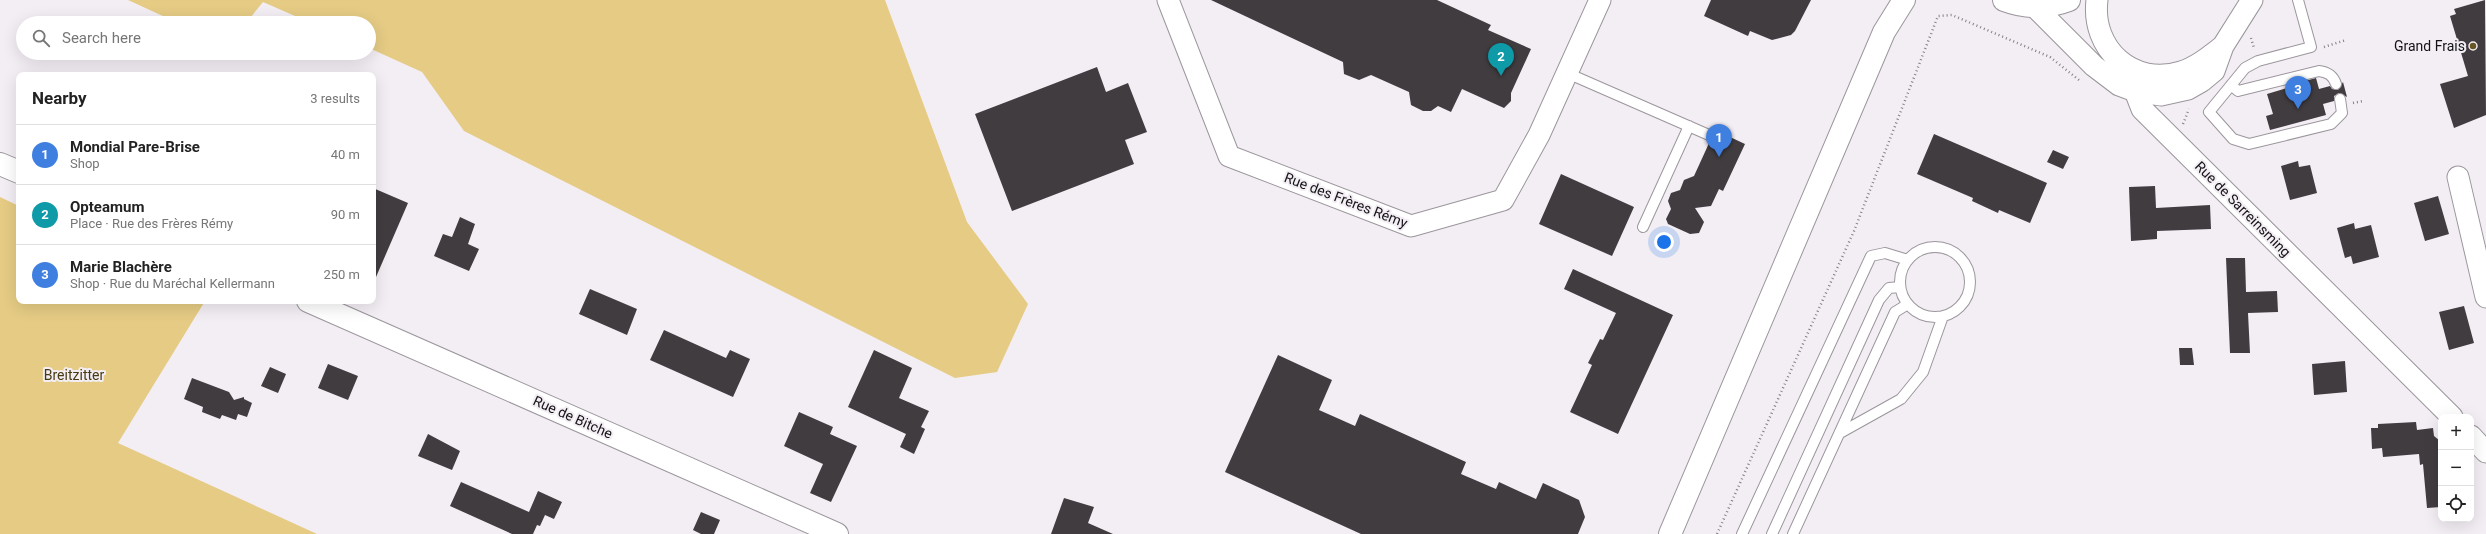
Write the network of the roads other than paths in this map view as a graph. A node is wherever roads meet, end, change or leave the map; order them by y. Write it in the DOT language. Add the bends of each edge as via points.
graph roads {
  1 [pos="1168,0"];
  2 [pos="1600,0"];
  3 [pos="1905,0"];
  4 [pos="2004,0"];
  5 [pos="2069,0"];
  6 [pos="2096,0"];
  7 [pos="2252,0"];
  8 [pos="2298,0"];
  9 [pos="2034,6"];
  10 [pos="2223,46"];
  11 [pos="1567,73"];
  12 [pos="2336,84"];
  13 [pos="2231,85"];
  14 [pos="2135,92"];
  15 [pos="2340,99"];
  16 [pos="1689,126"];
  17 [pos="1709,135"];
  18 [pos="0,164"];
  19 [pos="16,171"];
  20 [pos="2458,177"];
  21 [pos="1643,227"];
  22 [pos="1908,260"];
  23 [pos="1900,286"];
  24 [pos="2486,298"];
  25 [pos="315,304"];
  26 [pos="1908,304"];
  27 [pos="1943,316"];
  28 [pos="2449,414"];
  29 [pos="1840,433"];
  30 [pos="2474,439"];
  31 [pos="2486,452"];
  32 [pos="810,528"];
  33 [pos="837,534"];
  34 [pos="1670,534"];
  35 [pos="1742,534"];
  36 [pos="1772,534"];
  37 [pos="1793,534"];
  1 -- 11 [label="street, Rue des Frères Rémy" via="1229,156 1411,226 1503,200 1539,135"];
  2 -- 11 [label="street, Rue des Frères Rémy"];
  3 -- 34 [label="main road" via="1884,32"];
  4 -- 9 [label="main road"];
  5 -- 9 [label="main road"];
  6 -- 10 [label="street" via="2096,17 2104,43 2113,56 2126,67 2143,74 2163,76 2182,72"];
  7 -- 10 [label="street"];
  8 -- 13 [label="lane" via="2311,47 2258,61 2245,68"];
  9 -- 14 [label="street" via="2094,66 2119,85"];
  10 -- 14 [label="street" via="2214,71 2188,89 2161,95"];
  11 -- 16 [label="lane"];
  12 -- 13 [label="lane" via="2326,72 2319,71 2238,91"];
  13 -- 15 [label="lane" via="2208,112 2233,139 2249,144 2331,124 2342,113"];
  14 -- 28 [label="street, Rue de Sarreinsming" via="2142,109"];
  16 -- 17 [label="lane"];
  16 -- 21 [label="lane"];
  18 -- 19 [label="main road"];
  20 -- 24 [label="street"];
  22 -- 23 [label="lane" via="1900,277"];
  22 -- 27 [label="lane" via="1925,248 1935,247 1946,249 1963,261 1968,271 1969,290 1960,306"];
  22 -- 35 [label="lane" via="1885,253 1871,256"];
  23 -- 26 [label="lane"];
  23 -- 36 [label="lane" via="1889,288 1879,300"];
  25 -- 32 [label="main road, Rue de Bitche"];
  26 -- 27 [label="lane" via="1924,315"];
  26 -- 29 [label="lane" via="1895,312"];
  27 -- 29 [label="lane" via="1923,372 1901,399"];
  29 -- 37 [label="lane"];
  30 -- 31 [label="street"];
  32 -- 33 [label="main road, Rue de Bitche"];
}
